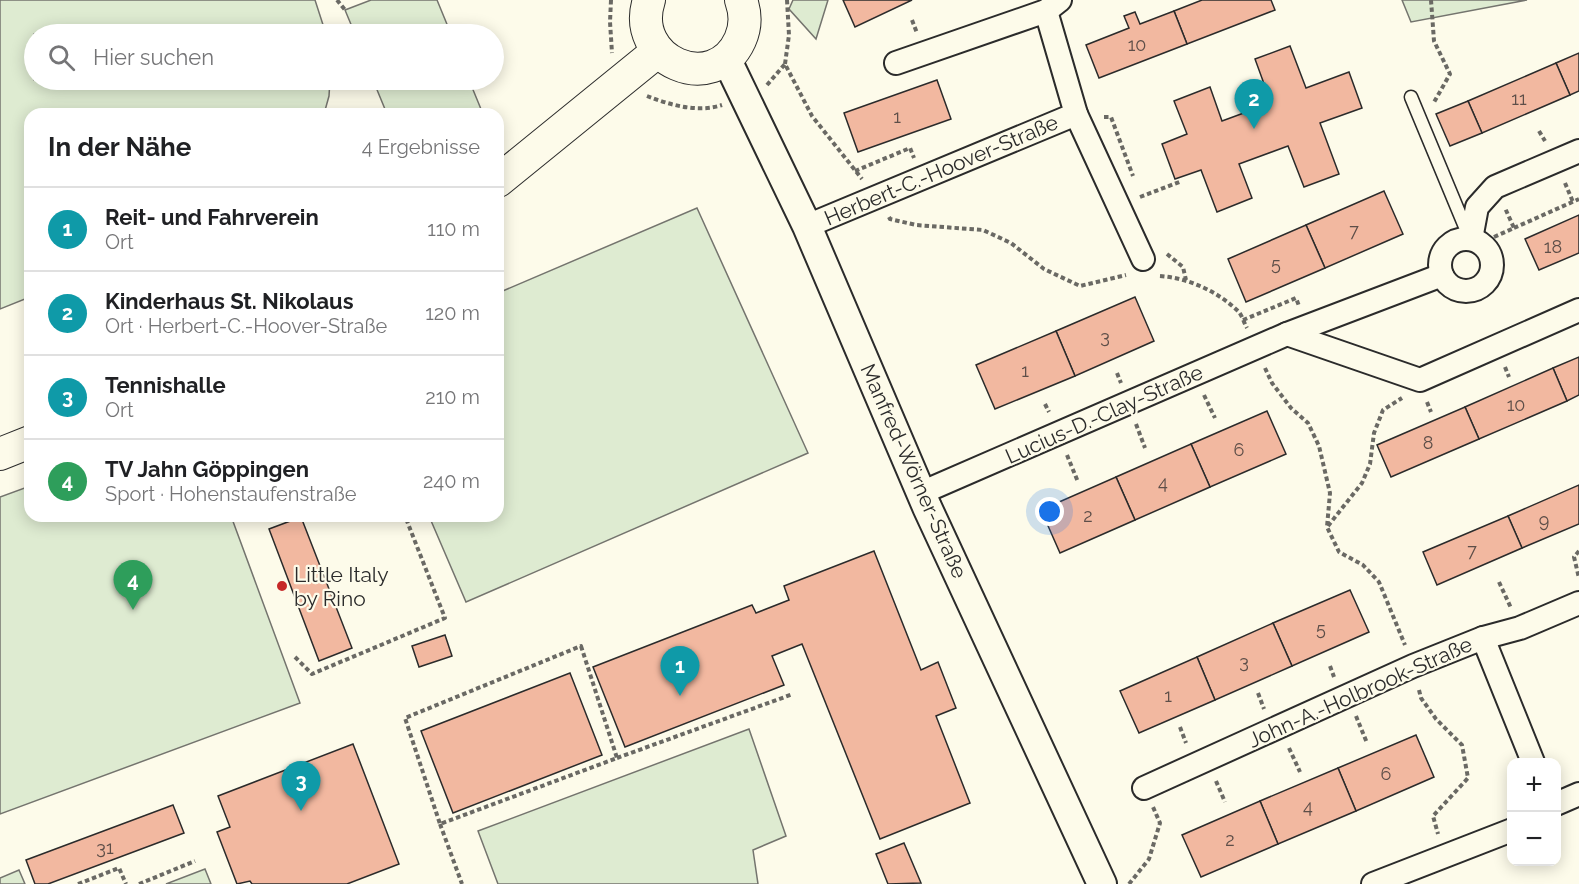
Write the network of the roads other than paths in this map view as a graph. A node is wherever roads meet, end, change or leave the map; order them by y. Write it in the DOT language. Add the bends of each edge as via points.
graph roads {
  1 [pos="649,0"];
  2 [pos="741,0"];
  3 [pos="1053,5"];
  4 [pos="658,51"];
  5 [pos="726,58"];
  6 [pos="896,63"];
  7 [pos="1411,97"];
  8 [pos="1076,114"];
  9 [pos="1579,151"];
  10 [pos="504,176"];
  11 [pos="807,226"];
  12 [pos="1471,239"];
  13 [pos="1144,270"];
  14 [pos="1442,275"];
  15 [pos="1579,310"];
  16 [pos="1287,334"];
  17 [pos="24,444"];
  18 [pos="0,454"];
  19 [pos="921,493"];
  20 [pos="1579,603"];
  21 [pos="1483,638"];
  22 [pos="1531,758"];
  23 [pos="1144,788"];
  24 [pos="1579,794"];
  25 [pos="1561,802"];
  26 [pos="1507,832"];
  27 [pos="1102,884"];
  28 [pos="1373,884"];
  1 -- 4 [label="main road" via="646,28"];
  2 -- 5 [label="main road" via="743,32 737,47"];
  3 -- 6 [label="street, Herbert-C.-Hoover-Straße"];
  3 -- 8 [label="street, Herbert-C.-Hoover-Straße"];
  4 -- 5 [label="main road" via="667,60 690,68 703,68"];
  4 -- 10 [label="main road"];
  5 -- 11 [label="street, Manfred-Wörner-Straße"];
  7 -- 12 [label="lane"];
  8 -- 11 [label="street, Herbert-C.-Hoover-Straße"];
  8 -- 13 [label="street, Herbert-C.-Hoover-Straße"];
  9 -- 12 [label="street" via="1495,187 1477,207"];
  11 -- 19 [label="street, Manfred-Wörner-Straße"];
  12 -- 14 [label="street" via="1455,241 1443,252"];
  12 -- 14 [label="street" via="1490,255 1492,264 1487,281 1463,291 1454,288"];
  14 -- 16 [label="street, Lucius-D.-Clay-Straße"];
  15 -- 16 [label="street" via="1420,380"];
  16 -- 19 [label="street, Lucius-D.-Clay-Straße"];
  17 -- 18 [label="main road"];
  19 -- 27 [label="street, Manfred-Wörner-Straße"];
  20 -- 21 [label="street, John-A.-Holbrook-Straße" via="1520,628"];
  21 -- 22 [label="street"];
  21 -- 23 [label="street, John-A.-Holbrook-Straße"];
  24 -- 25 [label="street"];
  26 -- 28 [label="street"];
}
